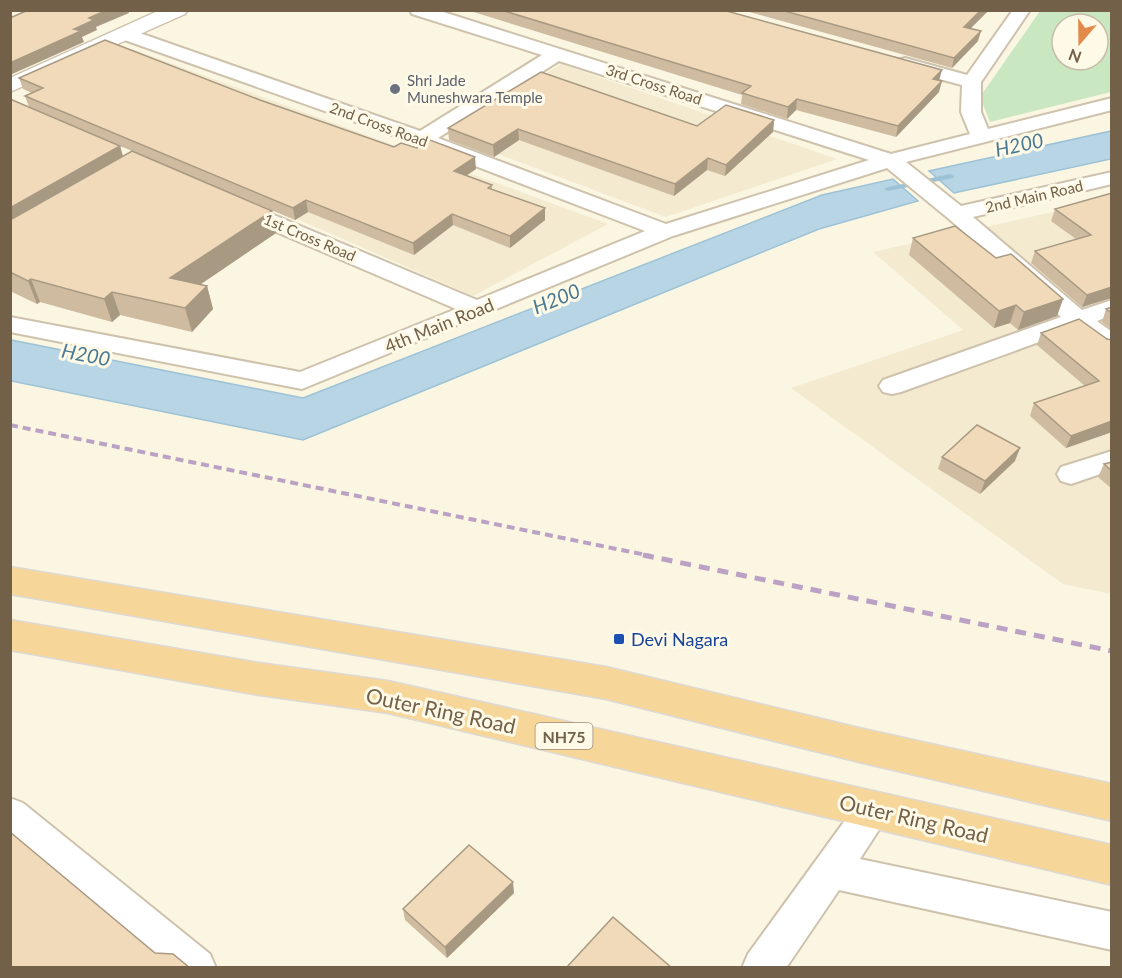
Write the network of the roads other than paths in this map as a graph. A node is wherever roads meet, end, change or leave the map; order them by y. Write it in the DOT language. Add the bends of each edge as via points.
graph roads {
  1 [pos="178,10"];
  2 [pos="418,10"];
  3 [pos="1015,12"];
  4 [pos="125,34"];
  5 [pos="558,53"];
  6 [pos="892,61"];
  7 [pos="972,82"];
  8 [pos="10,86"];
  9 [pos="1112,104"];
  10 [pos="995,133"];
  11 [pos="422,140"];
  12 [pos="890,160"];
  13 [pos="1112,178"];
  14 [pos="217,197"];
  15 [pos="957,214"];
  16 [pos="665,231"];
  17 [pos="1112,307"];
  18 [pos="477,309"];
  19 [pos="1077,318"];
  20 [pos="10,324"];
  21 [pos="1112,344"];
  22 [pos="892,386"];
  23 [pos="1112,460"];
  24 [pos="1071,474"];
  25 [pos="10,580"];
  26 [pos="10,635"];
  27 [pos="1112,803"];
  28 [pos="876,808"];
  29 [pos="10,814"];
  30 [pos="1112,865"];
  31 [pos="832,871"];
  32 [pos="1112,931"];
  33 [pos="196,968"];
  34 [pos="762,968"];
  1 -- 4 [label="street"];
  2 -- 5 [label="street, 3rd Cross Road"];
  3 -- 7 [label="street"];
  4 -- 8 [label="street"];
  4 -- 11 [label="street, 2nd Cross Road"];
  5 -- 11 [label="street"];
  5 -- 12 [label="street, 3rd Cross Road"];
  6 -- 7 [label="street"];
  7 -- 10 [label="street" via="971,112"];
  9 -- 10 [label="street, 4th Main Road"];
  10 -- 12 [label="street, 4th Main Road"];
  11 -- 16 [label="street, 2nd Cross Road"];
  12 -- 15 [label="street, 2nd Main Road"];
  12 -- 16 [label="street, 4th Main Road"];
  13 -- 15 [label="street, 2nd Main Road"];
  14 -- 18 [label="street, 1st Cross Road"];
  15 -- 19 [label="street, 2nd Main Road"];
  16 -- 18 [label="street, 4th Main Road"];
  17 -- 19 [label="street"];
  18 -- 20 [label="street, 4th Main Road" via="302,381"];
  19 -- 21 [label="street, 2nd Main Road"];
  19 -- 22 [label="street"];
  23 -- 24 [label="street"];
  25 -- 27 [label="highway" via="606,683"];
  26 -- 28 [label="highway, Outer Ring Road / NH75" via="388,697"];
  28 -- 30 [label="highway, Outer Ring Road / NH75"];
  28 -- 31 [label="street"];
  29 -- 33 [label="street"];
  31 -- 32 [label="street"];
  31 -- 34 [label="street"];
}
